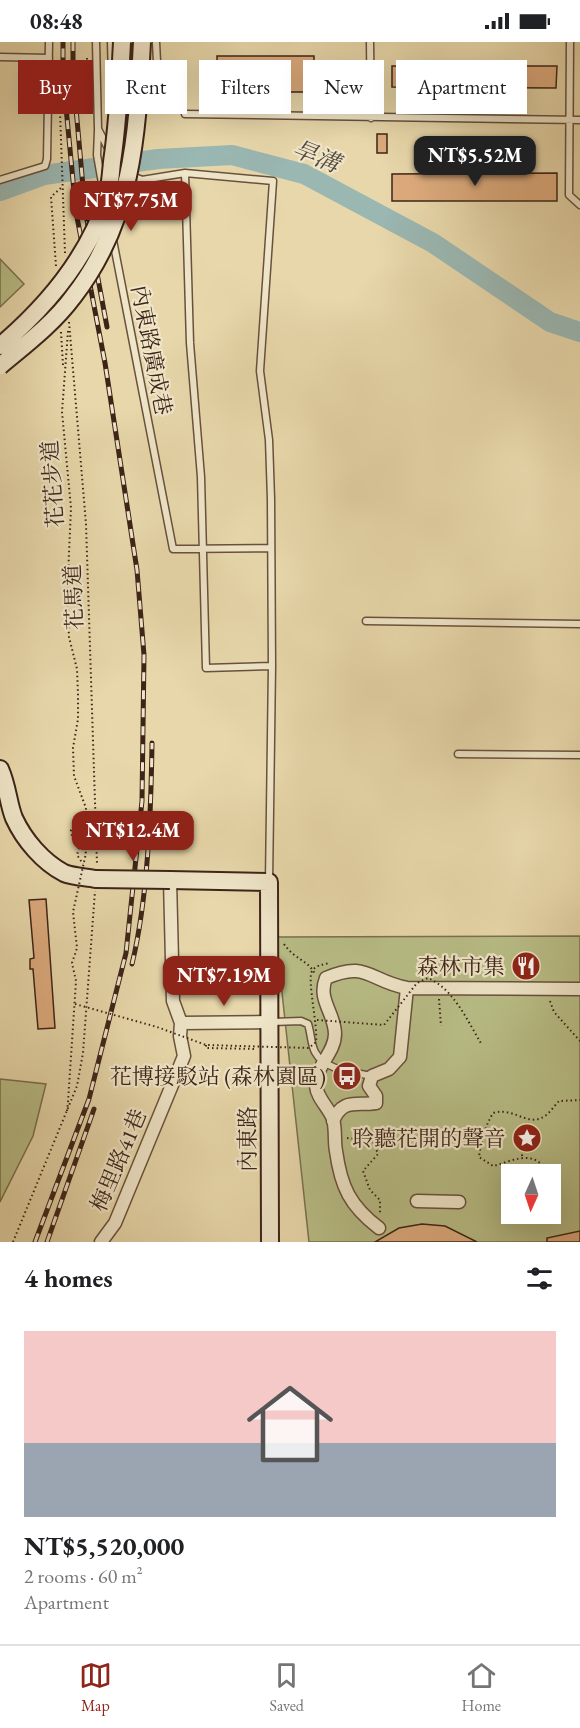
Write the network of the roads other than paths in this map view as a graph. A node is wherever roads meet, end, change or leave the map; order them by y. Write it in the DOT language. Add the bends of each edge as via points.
graph roads {
  1 [pos="49,42"];
  2 [pos="96,42"];
  3 [pos="111,42"];
  4 [pos="122,42"];
  5 [pos="142,42"];
  6 [pos="156,42"];
  7 [pos="370,42"];
  8 [pos="570,42"];
  9 [pos="0,57"];
  10 [pos="49,58"];
  11 [pos="112,60"];
  12 [pos="157,60"];
  13 [pos="114,114"];
  14 [pos="120,114"];
  15 [pos="185,114"];
  16 [pos="371,118"];
  17 [pos="570,120"];
  18 [pos="580,120"];
  19 [pos="114,123"];
  20 [pos="98,129"];
  21 [pos="107,147"];
  22 [pos="185,173"];
  23 [pos="0,180"];
  24 [pos="580,205"];
  25 [pos="0,345"];
  26 [pos="0,366"];
  27 [pos="271,548"];
  28 [pos="201,549"];
  29 [pos="366,621"];
  30 [pos="580,624"];
  31 [pos="273,666"];
  32 [pos="458,754"];
  33 [pos="580,755"];
  34 [pos="0,769"];
  35 [pos="4,786"];
  36 [pos="170,880"];
  37 [pos="269,882"];
  38 [pos="408,988"];
  39 [pos="580,989"];
  40 [pos="268,1022"];
  41 [pos="181,1023"];
  42 [pos="322,1061"];
  43 [pos="372,1076"];
  44 [pos="333,1121"];
  45 [pos="417,1201"];
  46 [pos="459,1202"];
  47 [pos="380,1228"];
  48 [pos="101,1242"];
  49 [pos="270,1242"];
  1 -- 10 [label="lane"];
  2 -- 20 [label="lane"];
  3 -- 11 [label="lane"];
  4 -- 25 [label="street, bridge" via="118,121 107,197 85,249 59,288"];
  5 -- 26 [label="street, bridge" via="138,125 123,203 108,244 73,298"];
  6 -- 12 [label="lane"];
  7 -- 16 [label="lane"];
  8 -- 17 [label="lane"];
  9 -- 10 [label="lane"];
  10 -- 23 [label="lane" via="45,166"];
  13 -- 19 [label="lane"];
  14 -- 19 [label="lane"];
  15 -- 16 [label="lane"];
  16 -- 17 [label="lane"];
  17 -- 18 [label="lane"];
  17 -- 24 [label="lane" via="569,195"];
  19 -- 21 [label="lane"];
  20 -- 21 [label="lane"];
  20 -- 28 [label="lane, 內東路廣成巷" via="97,155 173,549"];
  21 -- 22 [label="lane, bridge" via="118,169 142,180"];
  22 -- 27 [label="lane" via="273,181 260,371 269,440"];
  22 -- 28 [label="lane, 內東路廣成巷" via="190,343 201,477"];
  27 -- 28 [label="lane, 內東路廣成巷"];
  27 -- 31 [label="lane"];
  28 -- 31 [label="lane, 內東路廣成巷" via="206,668"];
  29 -- 30 [label="lane"];
  31 -- 37 [label="lane"];
  32 -- 33 [label="lane"];
  34 -- 35 [label="street"];
  35 -- 36 [label="street, bridge" via="24,837 66,874 96,879"];
  36 -- 37 [label="street"];
  36 -- 41 [label="street, 梅里路41巷" via="173,1001"];
  37 -- 40 [label="street, 內東路"];
  38 -- 39 [label="street"];
  38 -- 42 [label="street" via="394,986 360,969 326,978 322,987 325,1008 333,1019 335,1036"];
  38 -- 43 [label="street" via="400,1057 389,1069"];
  40 -- 41 [label="street"];
  40 -- 42 [label="lane" via="308,1024 314,1052"];
  40 -- 49 [label="street, 內東路"];
  41 -- 48 [label="street, 梅里路41巷" via="184,1056 115,1223"];
  42 -- 43 [label="lane"];
  42 -- 44 [label="street" via="316,1085"];
  43 -- 44 [label="street" via="369,1086 376,1103 345,1105"];
  44 -- 47 [label="street" via="342,1187 365,1218"];
  45 -- 46 [label="street"];
}
